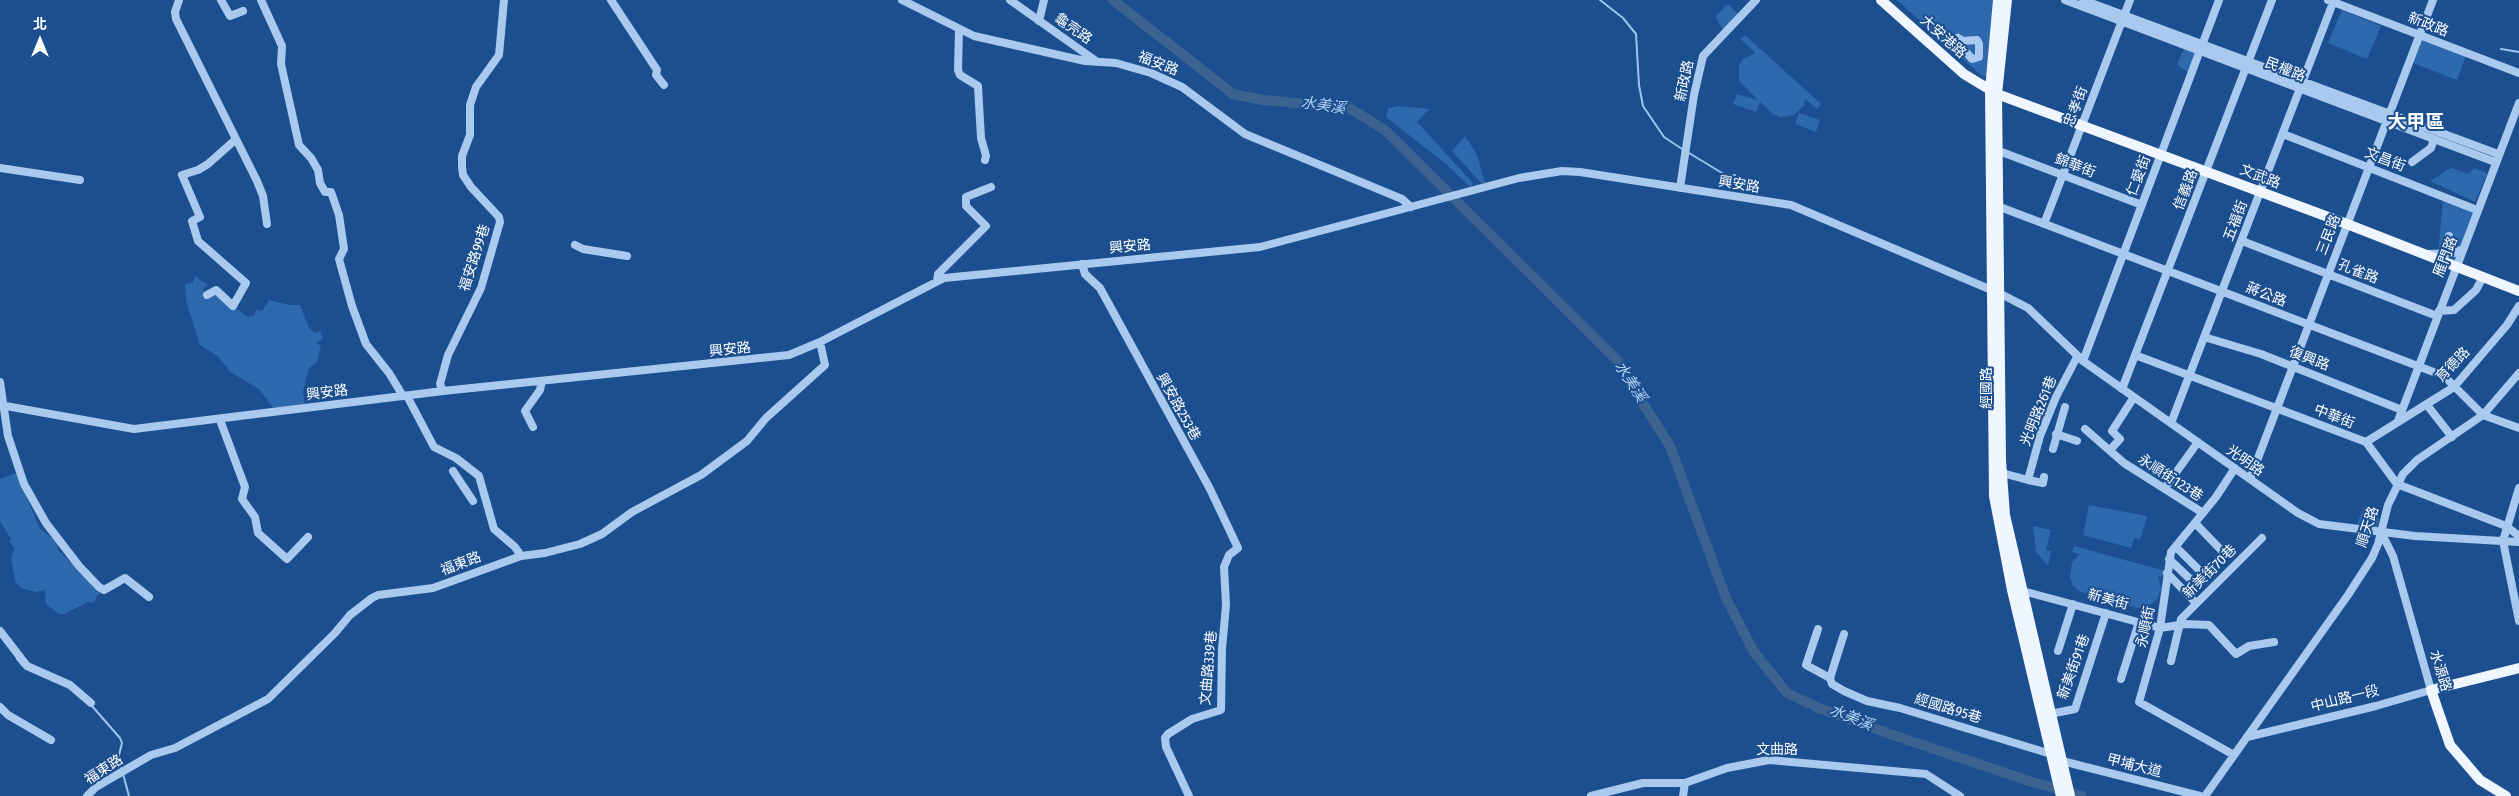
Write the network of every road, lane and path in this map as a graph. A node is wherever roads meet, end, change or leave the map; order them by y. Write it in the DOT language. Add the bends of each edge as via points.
graph roads {
  1 [pos="180,0"];
  2 [pos="220,0"];
  3 [pos="261,0"];
  4 [pos="504,0"];
  5 [pos="611,0"];
  6 [pos="902,0"];
  7 [pos="1010,0"];
  8 [pos="1044,0"];
  9 [pos="1756,0"];
  10 [pos="1881,0"];
  11 [pos="1998,0"];
  12 [pos="2007,0"];
  13 [pos="2065,0"];
  14 [pos="2083,0"];
  15 [pos="2130,0"];
  16 [pos="2220,0"];
  17 [pos="2272,0"];
  18 [pos="2433,0"];
  19 [pos="2332,1"];
  20 [pos="243,11"];
  21 [pos="2123,18"];
  22 [pos="1039,21"];
  23 [pos="959,30"];
  24 [pos="2420,35"];
  25 [pos="1957,43"];
  26 [pos="2201,48"];
  27 [pos="1943,55"];
  28 [pos="1096,62"];
  29 [pos="2247,65"];
  30 [pos="2519,72"];
  31 [pos="664,85"];
  32 [pos="2301,86"];
  33 [pos="1994,92"];
  34 [pos="2519,103"];
  35 [pos="2388,118"];
  36 [pos="2082,125"];
  37 [pos="2283,134"];
  38 [pos="2439,138"];
  39 [pos="235,140"];
  40 [pos="2000,151"];
  41 [pos="2161,154"];
  42 [pos="2497,158"];
  43 [pos="985,160"];
  44 [pos="2412,162"];
  45 [pos="0,168"];
  46 [pos="2368,168"];
  47 [pos="2207,171"];
  48 [pos="2064,174"];
  49 [pos="80,180"];
  50 [pos="991,188"];
  51 [pos="1680,188"];
  52 [pos="2261,192"];
  53 [pos="1388,194"];
  54 [pos="2142,205"];
  55 [pos="1411,207"];
  56 [pos="1996,207"];
  57 [pos="1400,209"];
  58 [pos="2477,210"];
  59 [pos="267,224"];
  60 [pos="2044,224"];
  61 [pos="2347,224"];
  62 [pos="2449,236"];
  63 [pos="2242,241"];
  64 [pos="575,245"];
  65 [pos="2463,249"];
  66 [pos="2123,254"];
  67 [pos="2424,254"];
  68 [pos="2449,254"];
  69 [pos="627,256"];
  70 [pos="1082,264"];
  71 [pos="2456,266"];
  72 [pos="2168,271"];
  73 [pos="2328,274"];
  74 [pos="2483,277"];
  75 [pos="937,281"];
  76 [pos="2519,291"];
  77 [pos="1997,292"];
  78 [pos="2222,292"];
  79 [pos="207,295"];
  80 [pos="2519,306"];
  81 [pos="2438,314"];
  82 [pos="2308,324"];
  83 [pos="2204,337"];
  84 [pos="820,342"];
  85 [pos="2135,355"];
  86 [pos="2080,359"];
  87 [pos="2418,366"];
  88 [pos="2292,367"];
  89 [pos="2519,373"];
  90 [pos="2190,375"];
  91 [pos="542,381"];
  92 [pos="0,382"];
  93 [pos="2454,387"];
  94 [pos="2122,389"];
  95 [pos="443,391"];
  96 [pos="405,396"];
  97 [pos="2134,397"];
  98 [pos="2,405"];
  99 [pos="2427,405"];
  100 [pos="2065,407"];
  101 [pos="2276,408"];
  102 [pos="2402,410"];
  103 [pos="2483,415"];
  104 [pos="220,420"];
  105 [pos="2398,421"];
  106 [pos="2171,423"];
  107 [pos="533,427"];
  108 [pos="2519,428"];
  109 [pos="2085,429"];
  110 [pos="2056,434"];
  111 [pos="2452,437"];
  112 [pos="2077,441"];
  113 [pos="2198,442"];
  114 [pos="2366,442"];
  115 [pos="2053,448"];
  116 [pos="2110,450"];
  117 [pos="2236,468"];
  118 [pos="453,471"];
  119 [pos="2002,473"];
  120 [pos="2044,477"];
  121 [pos="2250,479"];
  122 [pos="2028,480"];
  123 [pos="2397,484"];
  124 [pos="2167,485"];
  125 [pos="2519,488"];
  126 [pos="474,501"];
  127 [pos="2203,513"];
  128 [pos="2195,523"];
  129 [pos="2506,526"];
  130 [pos="2380,532"];
  131 [pos="2519,536"];
  132 [pos="308,537"];
  133 [pos="2262,538"];
  134 [pos="2503,541"];
  135 [pos="2519,542"];
  136 [pos="2176,547"];
  137 [pos="2224,553"];
  138 [pos="521,556"];
  139 [pos="2170,559"];
  140 [pos="1225,562"];
  141 [pos="2200,571"];
  142 [pos="2167,574"];
  143 [pos="2190,579"];
  144 [pos="2017,590"];
  145 [pos="149,597"];
  146 [pos="2196,603"];
  147 [pos="2073,604"];
  148 [pos="2106,613"];
  149 [pos="2519,621"];
  150 [pos="2139,622"];
  151 [pos="2180,625"];
  152 [pos="1818,628"];
  153 [pos="2160,628"];
  154 [pos="0,631"];
  155 [pos="1844,634"];
  156 [pos="2274,642"];
  157 [pos="2058,651"];
  158 [pos="2171,661"];
  159 [pos="2519,668"];
  160 [pos="1830,678"];
  161 [pos="2121,679"];
  162 [pos="2431,690"];
  163 [pos="91,703"];
  164 [pos="0,708"];
  165 [pos="2050,714"];
  166 [pos="2247,737"];
  167 [pos="51,740"];
  168 [pos="2051,754"];
  169 [pos="2234,755"];
  170 [pos="2060,766"];
  171 [pos="1685,783"];
  172 [pos="87,796"];
  173 [pos="1189,796"];
  174 [pos="1591,796"];
  175 [pos="1683,796"];
  176 [pos="1960,796"];
  177 [pos="2061,796"];
  178 [pos="2070,796"];
  179 [pos="2200,796"];
  180 [pos="2205,796"];
  181 [pos="2506,796"];
  1 -- 39 [label="street" via="176,19"];
  2 -- 20 [label="street" via="230,16"];
  3 -- 96 [label="street" via="282,46 281,64 299,145 318,170 325,192 331,192 339,215 344,249 340,259 352,306 366,344"];
  4 -- 95 [label="street, 福安路99巷" via="500,55 476,87 470,105 470,135 462,156 463,175 500,222 481,288 448,355 440,384"];
  5 -- 31 [label="street" via="658,70 656,74"];
  6 -- 23 [label="street, 福安路"];
  7 -- 22 [label="street, 龜壳路"];
  8 -- 22 [label="street"];
  9 -- 51 [label="street, 新政路" via="1704,56 1694,95"];
  10 -- 27 [label="main road, 大安港路"];
  11 -- 33 [label="main road, 經國路"];
  12 -- 33 [label="main road, 經國路"];
  13 -- 21 [label="street, 民權路"];
  14 -- 21 [label="street, 民權路"];
  15 -- 21 [label="street, 忠孝街"];
  16 -- 26 [label="street, 仁愛街"];
  17 -- 29 [label="street, 信義路"];
  18 -- 24 [label="street, 三民路"];
  19 -- 24 [label="street, 新政路"];
  19 -- 32 [label="street, 五福街"];
  21 -- 26 [label="street, 民權路"];
  21 -- 36 [label="street, 忠孝街"];
  22 -- 28 [label="street, 龜壳路"];
  23 -- 28 [label="street, 福安路" via="1007,44"];
  23 -- 43 [label="street" via="958,70 978,86"];
  24 -- 30 [label="street, 新政路"];
  24 -- 35 [label="street, 三民路"];
  25 -- 27 [label="street"];
  26 -- 29 [label="street, 民權路"];
  26 -- 41 [label="street, 仁愛街"];
  27 -- 33 [label="main road, 大安港路" via="1964,74"];
  28 -- 53 [label="street, 福安路" via="1124,65 1167,80 1200,99 1245,134"];
  29 -- 32 [label="street, 民權路"];
  29 -- 47 [label="street, 信義路"];
  32 -- 35 [label="street, 民權路"];
  32 -- 37 [label="street, 五福街"];
  33 -- 36 [label="main road, 文武路"];
  33 -- 40 [label="main road, 經國路"];
  33 -- 56 [label="main road, 經國路"];
  34 -- 42 [label="street, 雁門路"];
  35 -- 38 [label="street, 民權路"];
  35 -- 46 [label="street, 三民路"];
  36 -- 41 [label="main road, 文武路"];
  36 -- 48 [label="street, 忠孝街"];
  37 -- 46 [label="street, 文昌街"];
  37 -- 52 [label="street, 五福街"];
  38 -- 42 [label="street, 民權路"];
  38 -- 44 [label="street"];
  39 -- 59 [label="street" via="262,196"];
  39 -- 79 [label="street" via="208,164 182,175 200,217 192,221 198,241 246,283 233,306 216,290"];
  40 -- 48 [label="street, 錦華街"];
  40 -- 56 [label="main road, 經國路"];
  41 -- 47 [label="main road, 文武路"];
  41 -- 54 [label="street, 仁愛街"];
  42 -- 58 [label="street, 雁門路"];
  45 -- 49 [label="street"];
  46 -- 58 [label="street, 文昌街"];
  46 -- 61 [label="street, 三民路"];
  47 -- 52 [label="main road, 文武路"];
  47 -- 72 [label="street, 信義路"];
  48 -- 54 [label="street, 錦華街"];
  48 -- 60 [label="street, 忠孝街"];
  50 -- 75 [label="street" via="966,197 966,206 986,226 938,274"];
  51 -- 55 [label="street, 興安路" via="1562,172 1519,178"];
  51 -- 77 [label="street, 興安路" via="1791,205"];
  52 -- 61 [label="main road, 文武路"];
  52 -- 63 [label="street, 五福街"];
  53 -- 55 [label="street, 福安路" via="1402,199"];
  53 -- 57 [label="street, 福安路"];
  54 -- 66 [label="street, 仁愛街"];
  55 -- 57 [label="street, 興安路"];
  56 -- 60 [label="street, 蔣公路"];
  56 -- 77 [label="main road, 經國路"];
  57 -- 70 [label="street, 興安路" via="1260,247"];
  58 -- 65 [label="street, 雁門路"];
  60 -- 66 [label="street, 蔣公路"];
  61 -- 67 [label="main road, 文武路"];
  61 -- 73 [label="street, 三民路"];
  62 -- 68 [label="street"];
  63 -- 73 [label="street, 孔雀路"];
  63 -- 78 [label="street, 五福街"];
  64 -- 69 [label="street"];
  65 -- 68 [label="street"];
  65 -- 71 [label="street, 雁門路"];
  66 -- 72 [label="street, 蔣公路"];
  66 -- 86 [label="street, 仁愛街"];
  67 -- 68 [label="street"];
  67 -- 71 [label="main road, 文武路"];
  70 -- 75 [label="street, 興安路"];
  70 -- 140 [label="street, 興安路253巷" via="1084,274 1100,288 1237,543 1238,548"];
  71 -- 74 [label="main road, 文武路"];
  71 -- 81 [label="street, 雁門路"];
  72 -- 78 [label="street, 蔣公路"];
  72 -- 85 [label="street, 信義路"];
  73 -- 81 [label="street, 孔雀路"];
  73 -- 82 [label="street, 三民路"];
  74 -- 76 [label="main road, 文武路"];
  74 -- 81 [label="street" via="2476,290 2454,310"];
  75 -- 84 [label="street, 興安路"];
  77 -- 86 [label="street, 光明路" via="2028,308"];
  77 -- 119 [label="main road, 經國路"];
  77 -- 144 [label="main road, 經國路" via="1994,496"];
  78 -- 82 [label="street, 蔣公路"];
  78 -- 83 [label="street, 五福街"];
  80 -- 93 [label="street, 育德路" via="2507,325"];
  81 -- 87 [label="street, 雁門路"];
  82 -- 87 [label="street, 蔣公路"];
  82 -- 88 [label="street, 三民路"];
  83 -- 88 [label="street, 復興路" via="2246,348"];
  83 -- 90 [label="street, 五福街"];
  84 -- 91 [label="street, 興安路" via="789,356"];
  84 -- 138 [label="street, 福東路" via="825,365 736,450 693,480 628,514 596,538 545,553"];
  85 -- 90 [label="street, 中華街"];
  85 -- 94 [label="street, 信義路"];
  86 -- 94 [label="street, 光明路"];
  86 -- 122 [label="street, 光明路261巷" via="2056,397 2040,436"];
  87 -- 93 [label="street, 蔣公路" via="2444,376"];
  87 -- 102 [label="street, 雁門路"];
  88 -- 101 [label="street, 三民路"];
  88 -- 102 [label="street, 復興路"];
  89 -- 103 [label="street, 順天路"];
  90 -- 101 [label="street, 中華街"];
  90 -- 106 [label="street, 五福街"];
  91 -- 95 [label="street, 興安路"];
  91 -- 107 [label="street" via="540,390 525,411"];
  92 -- 98 [label="street"];
  93 -- 99 [label="street, 育德路"];
  93 -- 103 [label="street, 蔣公路"];
  94 -- 97 [label="street, 光明路"];
  95 -- 96 [label="street, 興安路"];
  96 -- 104 [label="street, 興安路"];
  96 -- 138 [label="street" via="434,447 462,462 479,476 494,530"];
  97 -- 106 [label="street, 光明路"];
  97 -- 116 [label="street" via="2112,431 2120,439"];
  98 -- 104 [label="street, 興安路" via="134,429"];
  98 -- 145 [label="street" via="8,436 24,484 64,548 104,590 125,578"];
  99 -- 105 [label="street, 育德路"];
  99 -- 111 [label="street"];
  100 -- 110 [label="street"];
  101 -- 114 [label="street, 中華街"];
  101 -- 121 [label="street, 三民路"];
  102 -- 105 [label="street, 雁門路"];
  103 -- 108 [label="street, 蔣公路"];
  103 -- 111 [label="street, 順天路"];
  104 -- 132 [label="street" via="245,486 242,499 254,517 258,533 287,559"];
  105 -- 114 [label="street, 育德路"];
  106 -- 113 [label="street, 光明路"];
  109 -- 116 [label="street, 永順街123巷"];
  110 -- 112 [label="street"];
  110 -- 115 [label="street"];
  111 -- 123 [label="street, 順天路" via="2418,460"];
  113 -- 117 [label="street, 光明路"];
  113 -- 124 [label="street"];
  114 -- 123 [label="street, 中華街"];
  116 -- 127 [label="street, 永順街123巷" via="2124,463"];
  117 -- 121 [label="street, 光明路"];
  117 -- 127 [label="street, 永順街"];
  118 -- 126 [label="street"];
  119 -- 122 [label="street"];
  119 -- 144 [label="main road, 經國路"];
  120 -- 122 [label="street" via="2042,483"];
  121 -- 130 [label="street, 光明路" via="2320,524"];
  123 -- 129 [label="street"];
  123 -- 130 [label="street, 順天路"];
  125 -- 129 [label="street"];
  127 -- 128 [label="street, 永順街"];
  128 -- 136 [label="street, 永順街"];
  128 -- 137 [label="street"];
  129 -- 131 [label="street"];
  129 -- 134 [label="street"];
  130 -- 134 [label="street, 光明路"];
  130 -- 162 [label="street, 水源路" via="2393,556"];
  130 -- 166 [label="street, 順天路" via="2372,558 2348,595"];
  133 -- 146 [label="street, 新美街70巷"];
  134 -- 135 [label="street, 光明路"];
  134 -- 149 [label="street"];
  136 -- 139 [label="street, 永順街"];
  136 -- 141 [label="street"];
  138 -- 172 [label="street, 福東路" via="433,588 372,598 350,615 268,700 174,748 151,755"];
  139 -- 142 [label="street, 永順街"];
  139 -- 143 [label="street"];
  140 -- 173 [label="street, 文曲路339巷" via="1221,710 1192,720 1165,738 1166,747"];
  142 -- 146 [label="street"];
  142 -- 153 [label="street, 永順街"];
  144 -- 147 [label="street, 新美街"];
  144 -- 165 [label="main road, 經國路"];
  144 -- 168 [label="main road, 經國路"];
  146 -- 151 [label="street, 新美街70巷" via="2181,619"];
  147 -- 148 [label="street, 新美街"];
  147 -- 157 [label="street"];
  148 -- 150 [label="street, 新美街"];
  148 -- 165 [label="street, 新美街91巷" via="2075,709"];
  150 -- 153 [label="street, 新美街"];
  150 -- 161 [label="street"];
  151 -- 153 [label="street, 新美街"];
  151 -- 156 [label="street, 新美街" via="2209,626 2236,654 2249,646"];
  151 -- 158 [label="street"];
  152 -- 160 [label="street, 經國路95巷" via="1806,665"];
  153 -- 169 [label="street, 永順街" via="2139,702"];
  154 -- 163 [label="street" via="27,666 70,685"];
  155 -- 160 [label="street"];
  159 -- 162 [label="main road, 中山路一段"];
  160 -- 168 [label="street, 經國路95巷" via="1832,684 1867,701"];
  162 -- 166 [label="street, 中山路一段"];
  162 -- 181 [label="main road, 水源路" via="2450,744 2480,780"];
  164 -- 167 [label="street"];
  165 -- 170 [label="main road, 經國路"];
  166 -- 169 [label="street"];
  168 -- 170 [label="main road, 經國路"];
  169 -- 180 [label="street"];
  170 -- 177 [label="main road"];
  170 -- 178 [label="main road"];
  170 -- 179 [label="street, 甲埔大道"];
  171 -- 174 [label="street, 文曲路" via="1643,783"];
  171 -- 175 [label="street"];
  171 -- 176 [label="street, 文曲路" via="1727,768 1769,760 1926,774"];
}
